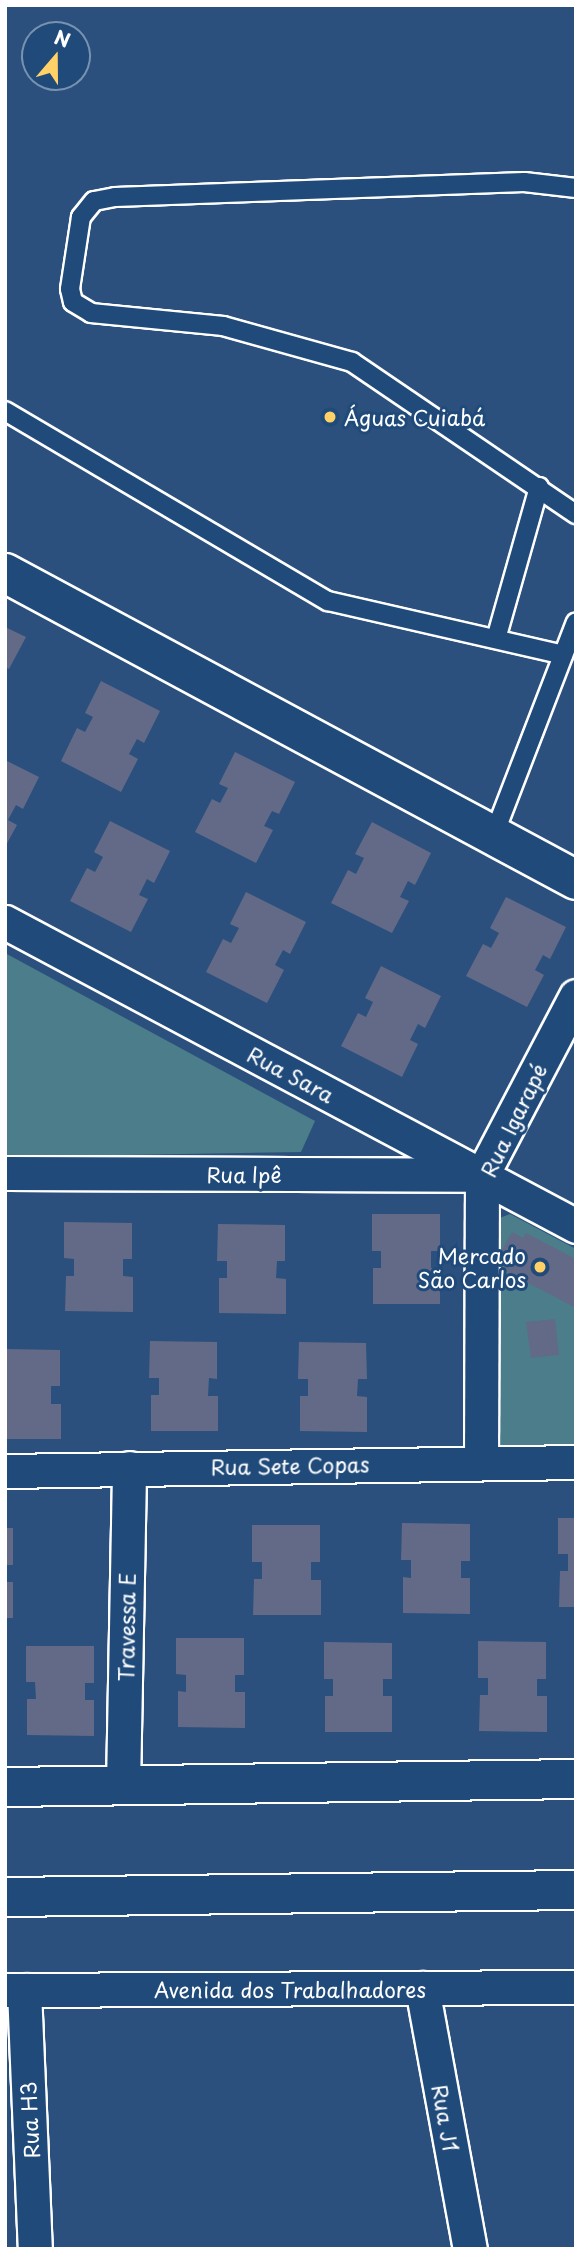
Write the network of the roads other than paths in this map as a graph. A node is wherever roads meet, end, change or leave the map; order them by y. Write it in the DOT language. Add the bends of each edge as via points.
graph roads {
  1 [pos="576,188"];
  2 [pos="5,411"];
  3 [pos="539,487"];
  4 [pos="576,514"];
  5 [pos="5,573"];
  6 [pos="576,622"];
  7 [pos="496,639"];
  8 [pos="563,655"];
  9 [pos="493,837"];
  10 [pos="576,880"];
  11 [pos="5,922"];
  12 [pos="576,996"];
  13 [pos="5,1173"];
  14 [pos="482,1175"];
  15 [pos="576,1226"];
  16 [pos="481,1462"];
  17 [pos="576,1462"];
  18 [pos="129,1468"];
  19 [pos="5,1471"];
  20 [pos="576,1779"];
  21 [pos="123,1785"];
  22 [pos="5,1787"];
  23 [pos="576,1890"];
  24 [pos="5,1897"];
  25 [pos="576,1987"];
  26 [pos="422,1988"];
  27 [pos="14,1990"];
  28 [pos="35,2249"];
  29 [pos="470,2249"];
  1 -- 3 [label="lane" via="524,182 94,201 81,217 70,289 73,302 91,313 223,326 352,362"];
  2 -- 7 [label="lane" via="328,601"];
  3 -- 4 [label="lane"];
  3 -- 7 [label="lane"];
  5 -- 9 [label="main road"];
  6 -- 8 [label="lane"];
  7 -- 8 [label="lane"];
  8 -- 9 [label="lane"];
  9 -- 10 [label="main road"];
  11 -- 14 [label="street, Rua Sara"];
  12 -- 14 [label="street, Rua Igarapé"];
  13 -- 14 [label="street, Rua Ipê"];
  14 -- 15 [label="street, Rua Sara"];
  14 -- 16 [label="street, Rua Igarapé"];
  16 -- 17 [label="street, Rua Sete Copas"];
  16 -- 18 [label="street, Rua Sete Copas"];
  18 -- 19 [label="street, Rua Sete Copas"];
  18 -- 21 [label="street, Travessa E"];
  20 -- 21 [label="main road"];
  21 -- 22 [label="main road"];
  23 -- 24 [label="main road"];
  25 -- 26 [label="street, Avenida dos Trabalhadores"];
  26 -- 27 [label="street, Avenida dos Trabalhadores"];
  26 -- 29 [label="street, Rua J1"];
  27 -- 28 [label="street, Rua H3"];
}
